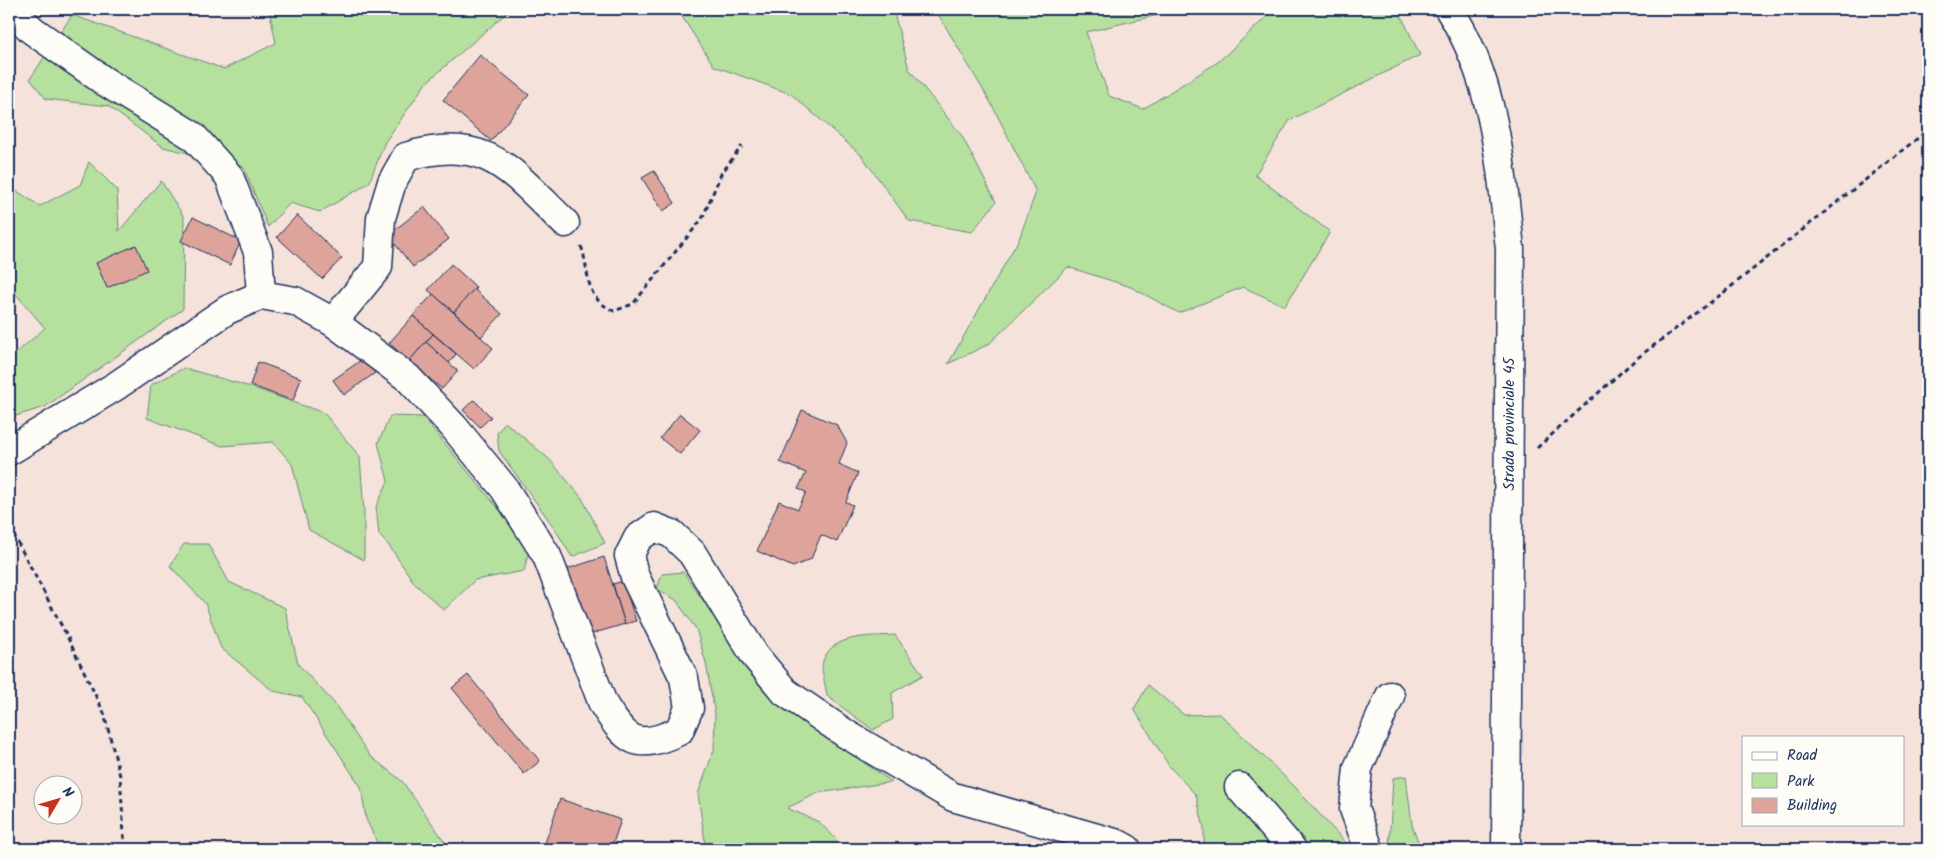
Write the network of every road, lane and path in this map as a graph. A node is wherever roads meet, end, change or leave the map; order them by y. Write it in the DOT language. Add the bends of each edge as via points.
graph roads {
  1 [pos="10,9"];
  2 [pos="1449,9"];
  3 [pos="1928,130"];
  4 [pos="742,146"];
  5 [pos="565,223"];
  6 [pos="261,295"];
  7 [pos="334,322"];
  8 [pos="9,451"];
  9 [pos="1510,467"];
  10 [pos="9,526"];
  11 [pos="1390,696"];
  12 [pos="1239,787"];
  13 [pos="125,849"];
  14 [pos="1127,849"];
  15 [pos="1292,849"];
  16 [pos="1369,849"];
  17 [pos="1506,849"];
  1 -- 6 [label="street" via="32,30 104,81 193,136 223,169 229,176 258,252"];
  2 -- 9 [label="street, Strada provinciale 45" via="1464,32 1489,98 1502,176 1510,248"];
  3 -- 9 [label="path" via="1636,359 1541,444"];
  4 -- 5 [label="path" via="721,174 702,219 632,304 614,311 602,306 590,289 582,248"];
  5 -- 7 [label="street" via="495,159 463,149 432,149 406,158 392,182 381,218 378,267"];
  6 -- 7 [label="street" via="295,301"];
  6 -- 8 [label="street" via="227,310 116,386"];
  7 -- 14 [label="street" via="408,378 504,488 547,556 603,704 616,726 634,740 656,742 679,731 689,708 684,678 629,556 638,538 654,527 672,534 692,553 754,656 785,692 846,734 953,797"];
  9 -- 17 [label="street, Strada provinciale 45"];
  10 -- 13 [label="path" via="104,713 120,776"];
  11 -- 16 [label="street" via="1358,768 1354,810"];
  12 -- 15 [label="street"];
}
